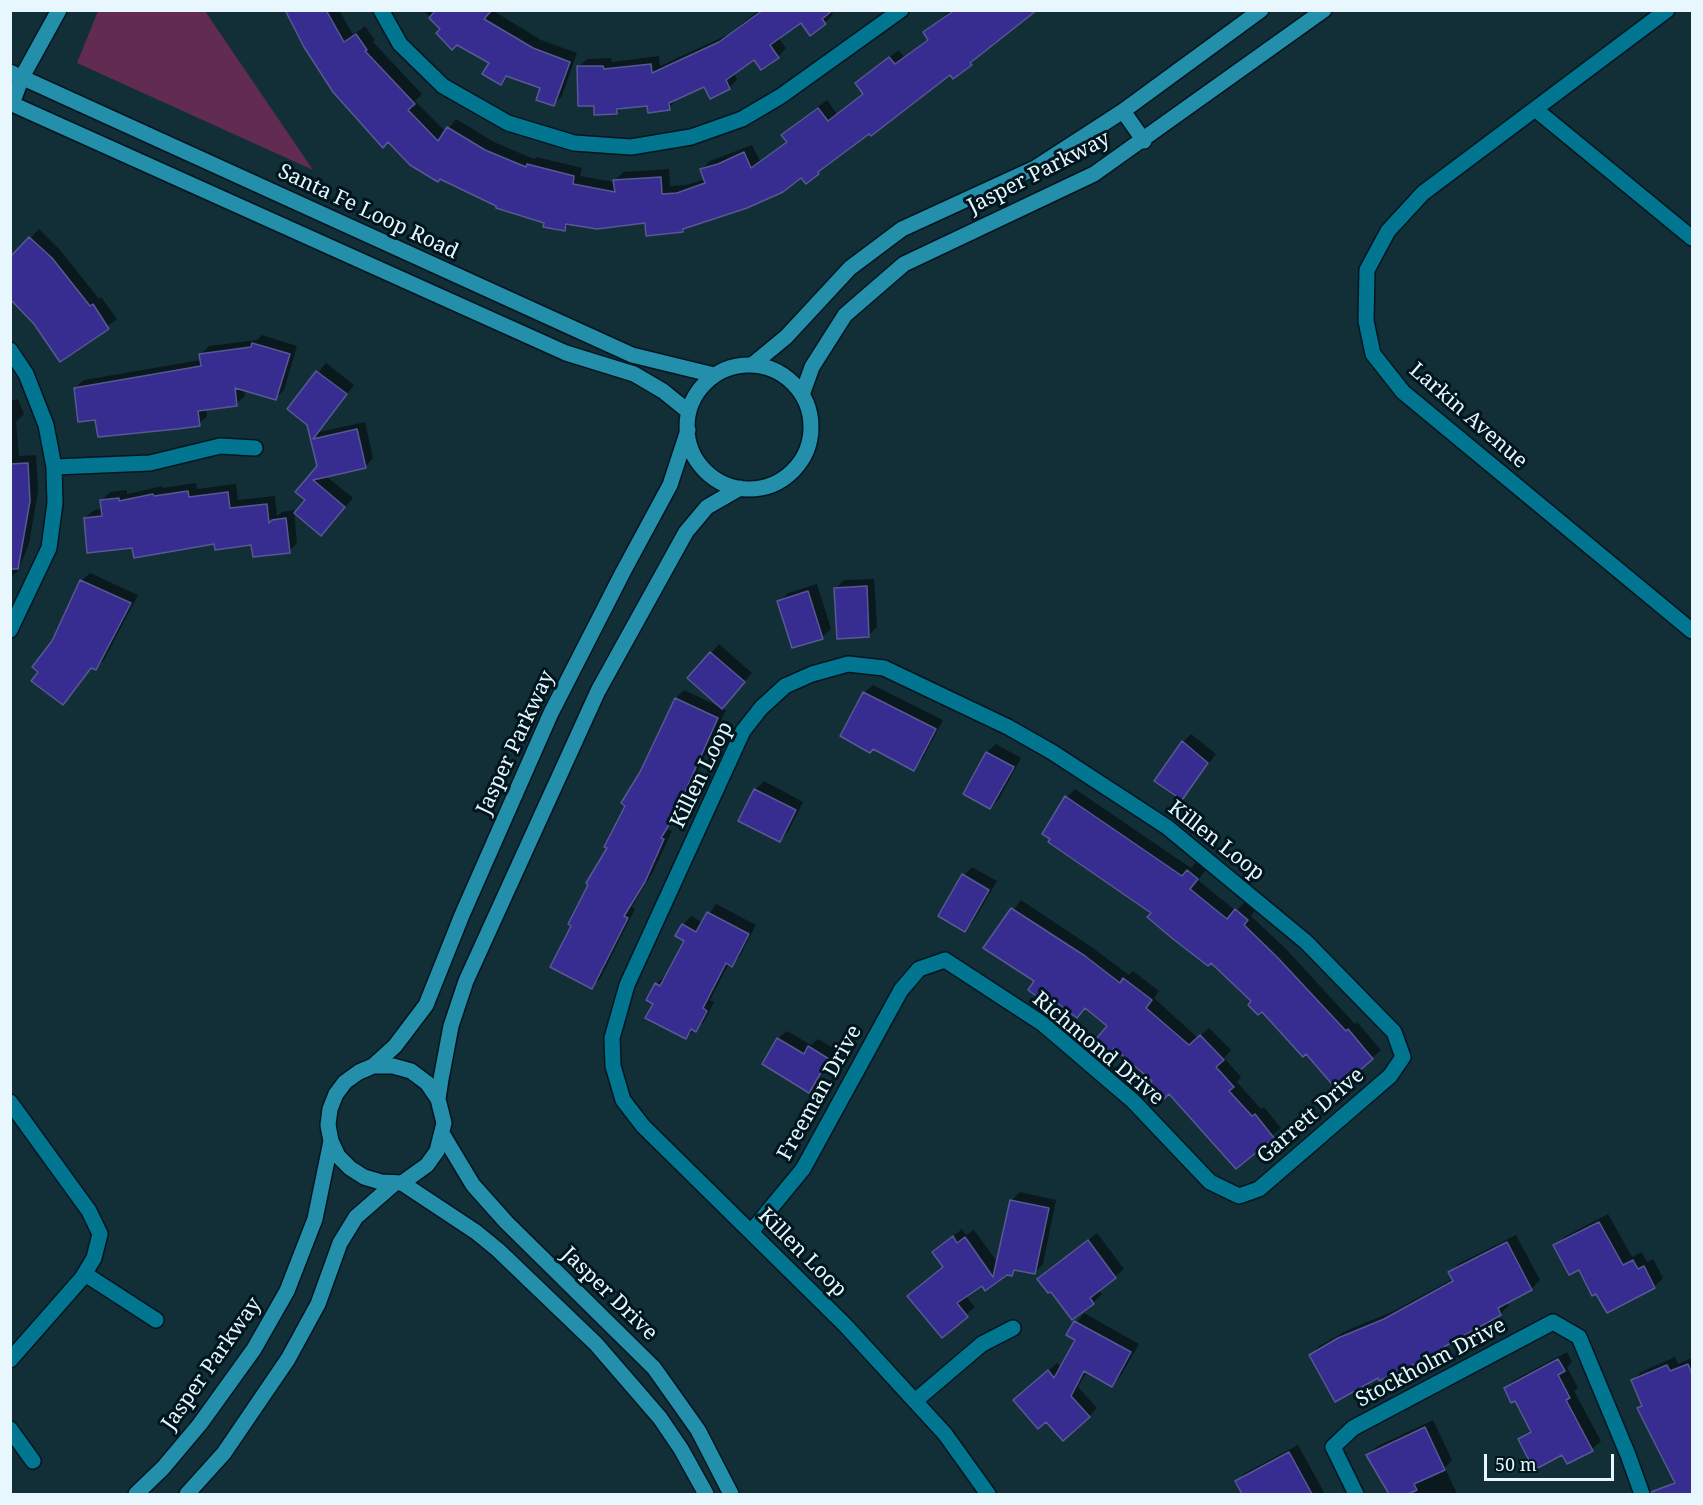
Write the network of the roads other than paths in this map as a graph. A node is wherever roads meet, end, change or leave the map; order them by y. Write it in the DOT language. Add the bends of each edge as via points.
graph roads {
  1 [pos="59,10"];
  2 [pos="381,10"];
  3 [pos="900,10"];
  4 [pos="1262,10"];
  5 [pos="1324,10"];
  6 [pos="1667,10"];
  7 [pos="16,74"];
  8 [pos="11,105"];
  9 [pos="1535,109"];
  10 [pos="1123,111"];
  11 [pos="1144,141"];
  12 [pos="1692,238"];
  13 [pos="10,350"];
  14 [pos="753,365"];
  15 [pos="714,375"];
  16 [pos="802,394"];
  17 [pos="689,412"];
  18 [pos="688,430"];
  19 [pos="255,448"];
  20 [pos="54,467"];
  21 [pos="740,488"];
  22 [pos="10,630"];
  23 [pos="1692,631"];
  24 [pos="918,969"];
  25 [pos="1402,1057"];
  26 [pos="374,1066"];
  27 [pos="438,1099"];
  28 [pos="10,1102"];
  29 [pos="442,1135"];
  30 [pos="331,1141"];
  31 [pos="398,1183"];
  32 [pos="1239,1196"];
  33 [pos="751,1232"];
  34 [pos="85,1274"];
  35 [pos="156,1320"];
  36 [pos="1013,1328"];
  37 [pos="10,1360"];
  38 [pos="915,1401"];
  39 [pos="10,1429"];
  40 [pos="33,1461"];
  41 [pos="136,1494"];
  42 [pos="187,1494"];
  43 [pos="706,1494"];
  44 [pos="731,1494"];
  45 [pos="988,1494"];
  46 [pos="1356,1494"];
  47 [pos="1642,1494"];
  1 -- 7 [label="main road"];
  2 -- 3 [label="street" via="400,44 443,86 508,123 574,143 631,147 691,137 742,119 781,96"];
  4 -- 10 [label="main road, Jasper Parkway"];
  5 -- 11 [label="main road, Jasper Parkway"];
  6 -- 9 [label="street, Larkin Avenue"];
  7 -- 8 [label="main road"];
  7 -- 15 [label="main road, Santa Fe Loop Road" via="632,356"];
  8 -- 17 [label="main road" via="566,353 634,374"];
  9 -- 12 [label="street"];
  9 -- 23 [label="street, Larkin Avenue" via="1423,193 1388,231 1367,270 1366,321 1373,354 1403,392"];
  10 -- 11 [label="main road"];
  10 -- 14 [label="main road, Jasper Parkway" via="1035,168 902,229 850,268 786,337"];
  11 -- 16 [label="main road, Jasper Parkway" via="1094,174 904,264 845,315 812,368"];
  13 -- 20 [label="street" via="37,401"];
  14 -- 15 [label="main road" via="733,367"];
  14 -- 16 [label="main road" via="772,369 789,379"];
  15 -- 17 [label="main road" via="694,398"];
  16 -- 21 [label="main road" via="810,413 812,433 806,453 779,482 760,488"];
  17 -- 18 [label="main road"];
  18 -- 21 [label="main road" via="692,451 703,468 720,481"];
  18 -- 26 [label="main road, Jasper Parkway" via="670,485 551,713 426,1005 395,1046"];
  19 -- 20 [label="street" via="220,446 150,463"];
  20 -- 22 [label="street" via="49,548"];
  21 -- 27 [label="main road" via="707,507 686,532 598,691 466,981 451,1026"];
  24 -- 32 [label="street, Richmond Drive" via="945,960 1043,1024 1133,1101 1210,1182"];
  24 -- 33 [label="street, Freeman Drive" via="901,990 803,1169"];
  25 -- 32 [label="street, Garrett Drive" via="1390,1076 1259,1189"];
  25 -- 33 [label="street, Killen Loop" via="1394,1032 1306,942 1167,827 1008,727 884,668 848,664 785,687 743,731 627,985 612,1038 613,1066 623,1100 643,1126"];
  26 -- 27 [label="main road" via="411,1071 427,1083"];
  26 -- 30 [label="main road" via="352,1077 336,1094 328,1125"];
  27 -- 29 [label="main road"];
  28 -- 34 [label="street" via="97,1224 99,1244"];
  29 -- 31 [label="main road" via="427,1165"];
  29 -- 44 [label="main road, Jasper Drive" via="473,1185 506,1222 654,1368 698,1430"];
  30 -- 31 [label="main road" via="338,1156 364,1177"];
  30 -- 41 [label="main road, Jasper Parkway" via="315,1219 287,1291 254,1349 200,1424"];
  31 -- 42 [label="main road" via="356,1217 340,1242 318,1304 288,1359 224,1453"];
  31 -- 43 [label="main road" via="476,1232 597,1344 660,1418"];
  33 -- 38 [label="street, Killen Loop"];
  34 -- 35 [label="street"];
  34 -- 37 [label="street"];
  36 -- 38 [label="street" via="982,1344"];
  38 -- 45 [label="street, Killen Loop" via="945,1434"];
  39 -- 40 [label="street"];
  46 -- 47 [label="street, Stockholm Drive" via="1333,1447 1353,1428 1554,1322 1579,1337"];
}
